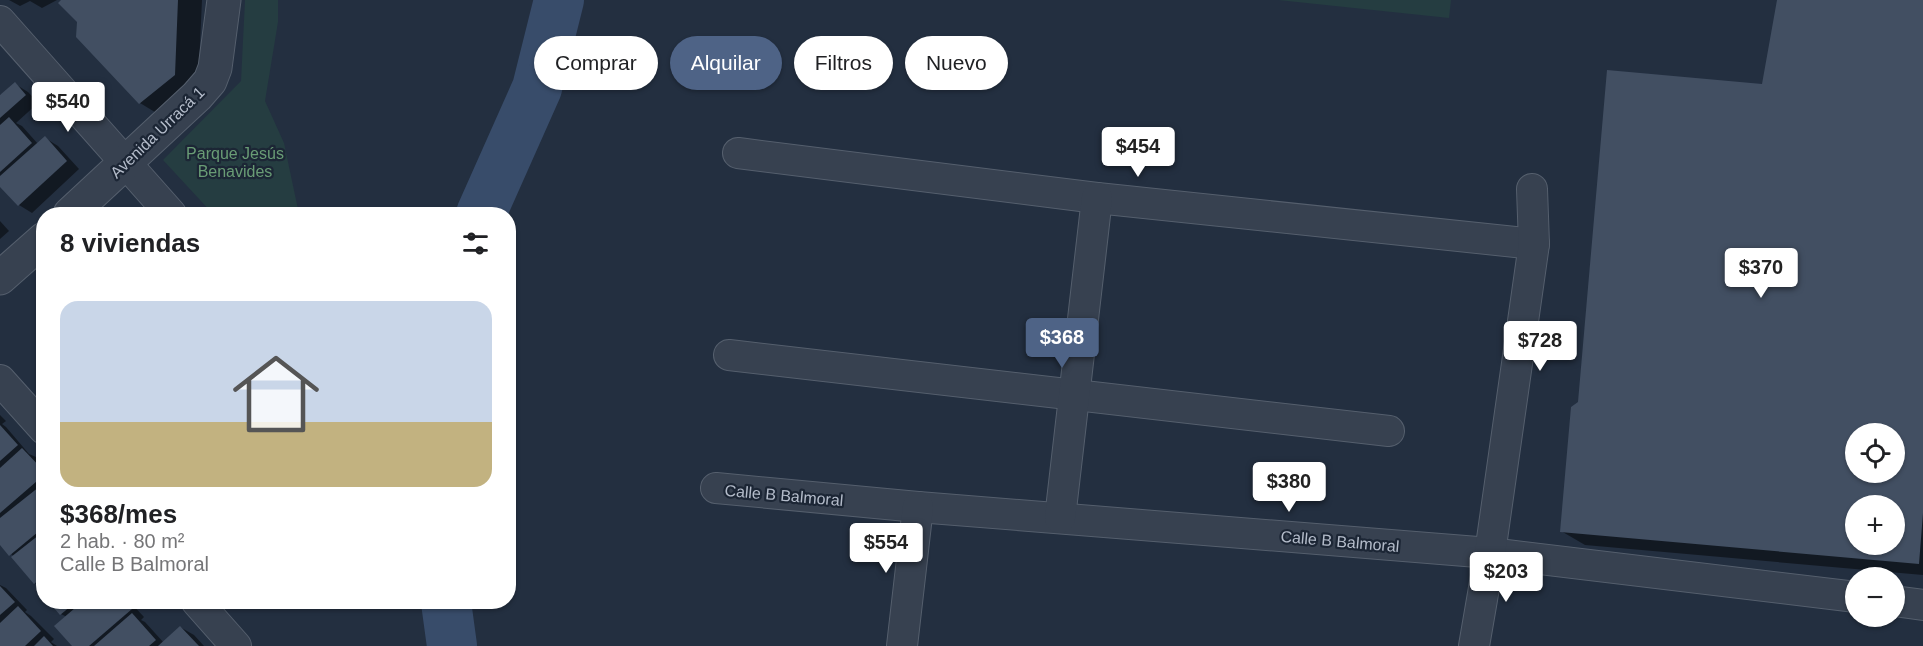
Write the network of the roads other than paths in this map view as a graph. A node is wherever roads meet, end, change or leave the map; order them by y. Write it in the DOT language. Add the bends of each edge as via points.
graph roads {
  1 [pos="224,0"];
  2 [pos="0,21"];
  3 [pos="738,153"];
  4 [pos="127,163"];
  5 [pos="1532,189"];
  6 [pos="1096,198"];
  7 [pos="78,207"];
  8 [pos="165,207"];
  9 [pos="1534,244"];
  10 [pos="36,245"];
  11 [pos="0,278"];
  12 [pos="729,355"];
  13 [pos="0,380"];
  14 [pos="1073,395"];
  15 [pos="36,420"];
  16 [pos="1389,431"];
  17 [pos="716,488"];
  18 [pos="918,507"];
  19 [pos="1060,518"];
  20 [pos="1490,553"];
  21 [pos="1845,596"];
  22 [pos="1905,602"];
  23 [pos="1923,604"];
  24 [pos="203,609"];
  25 [pos="236,646"];
  26 [pos="902,646"];
  27 [pos="1474,646"];
  1 -- 4 [label="street, Avenida Urracá 1" via="217,62 210,81"];
  2 -- 4 [label="street"];
  3 -- 6 [label="street"];
  4 -- 7 [label="street, Avenida Urracá 1"];
  4 -- 8 [label="street"];
  5 -- 9 [label="street"];
  6 -- 9 [label="street"];
  6 -- 14 [label="street"];
  9 -- 20 [label="street"];
  10 -- 11 [label="street"];
  12 -- 14 [label="street"];
  13 -- 15 [label="street"];
  14 -- 16 [label="street"];
  14 -- 19 [label="street"];
  17 -- 18 [label="street, Calle B Balmoral"];
  18 -- 19 [label="street, Calle B Balmoral"];
  18 -- 26 [label="street"];
  19 -- 20 [label="street, Calle B Balmoral"];
  20 -- 21 [label="street, Calle B Balmoral"];
  20 -- 27 [label="street"];
  22 -- 23 [label="street"];
  24 -- 25 [label="street"];
}
